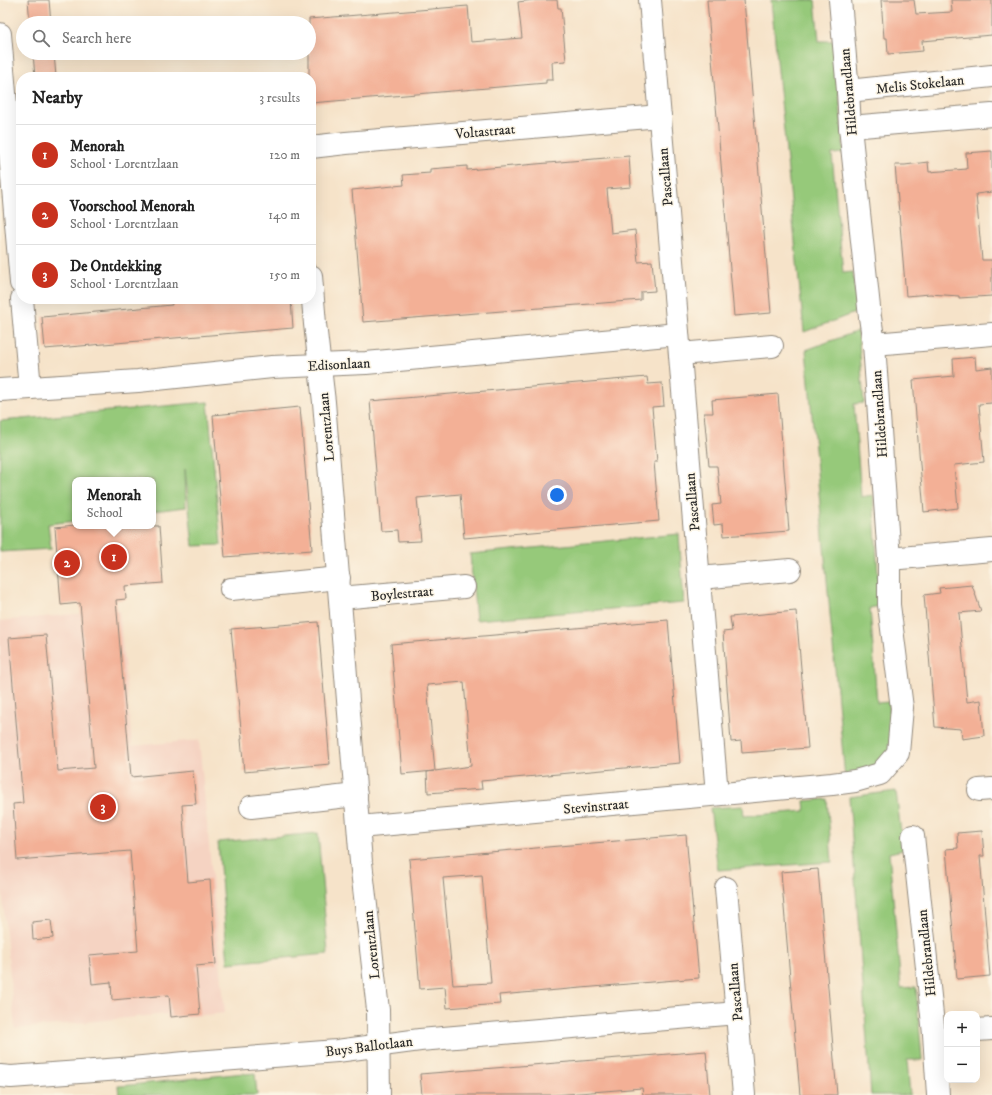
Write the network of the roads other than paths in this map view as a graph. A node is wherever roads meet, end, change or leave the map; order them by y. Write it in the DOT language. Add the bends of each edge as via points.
graph roads {
  1 [pos="650,0"];
  2 [pos="840,0"];
  3 [pos="0,34"];
  4 [pos="992,76"];
  5 [pos="848,91"];
  6 [pos="992,115"];
  7 [pos="660,116"];
  8 [pos="850,127"];
  9 [pos="316,146"];
  10 [pos="11,166"];
  11 [pos="16,224"];
  12 [pos="22,304"];
  13 [pos="314,304"];
  14 [pos="992,334"];
  15 [pos="679,344"];
  16 [pos="874,344"];
  17 [pos="772,346"];
  18 [pos="320,365"];
  19 [pos="30,388"];
  20 [pos="0,390"];
  21 [pos="992,550"];
  22 [pos="889,559"];
  23 [pos="790,570"];
  24 [pos="699,578"];
  25 [pos="464,587"];
  26 [pos="231,588"];
  27 [pos="339,588"];
  28 [pos="832,784"];
  29 [pos="716,794"];
  30 [pos="356,795"];
  31 [pos="251,807"];
  32 [pos="359,827"];
  33 [pos="913,836"];
  34 [pos="726,888"];
  35 [pos="737,1013"];
  36 [pos="992,1029"];
  37 [pos="980,1030"];
  38 [pos="940,1033"];
  39 [pos="378,1046"];
  40 [pos="0,1076"];
  41 [pos="379,1095"];
  42 [pos="744,1095"];
  43 [pos="938,1095"];
  1 -- 7 [label="street, Pascallaan"];
  2 -- 5 [label="street, Hildebrandlaan"];
  3 -- 10 [label="street"];
  4 -- 5 [label="street, Melis Stokelaan"];
  5 -- 8 [label="street, Hildebrandlaan"];
  6 -- 8 [label="street"];
  7 -- 9 [label="street, Voltastraat"];
  7 -- 15 [label="street, Pascallaan"];
  8 -- 16 [label="street, Hildebrandlaan"];
  10 -- 11 [label="street"];
  12 -- 19 [label="street"];
  13 -- 18 [label="street, Lorentzlaan"];
  14 -- 16 [label="street"];
  15 -- 17 [label="street"];
  15 -- 18 [label="street, Edisonlaan"];
  15 -- 24 [label="street, Pascallaan"];
  16 -- 22 [label="street, Hildebrandlaan"];
  18 -- 19 [label="street, Edisonlaan"];
  18 -- 27 [label="street, Lorentzlaan"];
  19 -- 20 [label="street, Edisonlaan"];
  21 -- 22 [label="street"];
  22 -- 28 [label="street, Hildebrandlaan" via="889,605 902,708 898,753 880,774"];
  23 -- 24 [label="street"];
  24 -- 29 [label="street, Pascallaan"];
  25 -- 27 [label="street, Boylestraat"];
  26 -- 27 [label="street"];
  27 -- 30 [label="street, Lorentzlaan"];
  28 -- 29 [label="street, Stevinstraat"];
  29 -- 32 [label="street, Stevinstraat"];
  30 -- 31 [label="street"];
  30 -- 32 [label="street, Lorentzlaan"];
  32 -- 39 [label="street, Lorentzlaan" via="378,1010"];
  33 -- 38 [label="street, Hildebrandlaan"];
  34 -- 35 [label="street, Pascallaan"];
  35 -- 39 [label="street, Buys Ballotlaan" via="420,1040"];
  35 -- 42 [label="street, Pascallaan"];
  36 -- 37 [label="street"];
  38 -- 43 [label="street, Hildebrandlaan"];
  39 -- 40 [label="street, Buys Ballotlaan" via="121,1069"];
  39 -- 41 [label="street, Lorentzlaan"];
}
